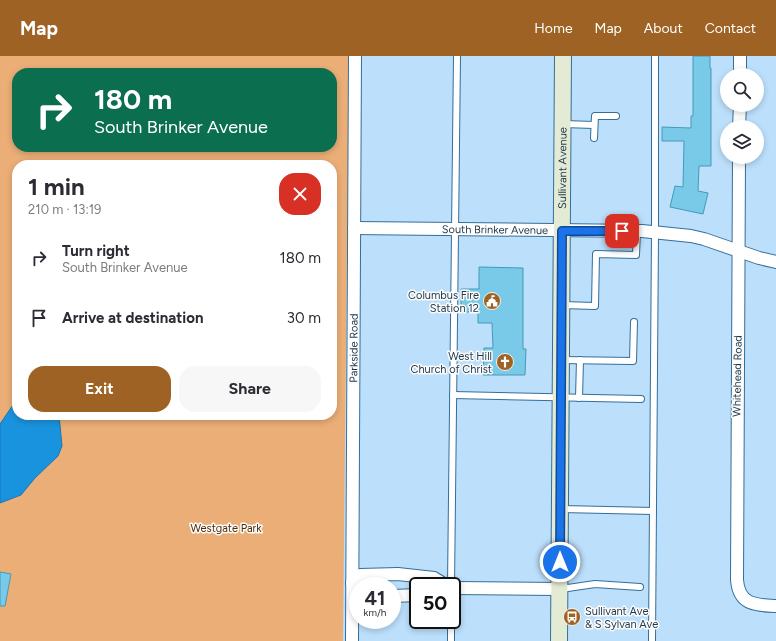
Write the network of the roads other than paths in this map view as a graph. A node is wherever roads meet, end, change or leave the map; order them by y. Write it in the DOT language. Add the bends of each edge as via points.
graph roads {
  1 [pos="355,56"];
  2 [pos="457,56"];
  3 [pos="563,56"];
  4 [pos="654,56"];
  5 [pos="740,56"];
  6 [pos="740,68"];
  7 [pos="616,116"];
  8 [pos="563,124"];
  9 [pos="594,125"];
  10 [pos="594,138"];
  11 [pos="739,164"];
  12 [pos="354,228"];
  13 [pos="455,229"];
  14 [pos="562,231"];
  15 [pos="637,231"];
  16 [pos="655,233"];
  17 [pos="738,251"];
  18 [pos="776,262"];
  19 [pos="562,305"];
  20 [pos="634,322"];
  21 [pos="561,360"];
  22 [pos="580,360"];
  23 [pos="453,395"];
  24 [pos="561,398"];
  25 [pos="579,398"];
  26 [pos="641,399"];
  27 [pos="560,508"];
  28 [pos="653,511"];
  29 [pos="355,577"];
  30 [pos="359,577"];
  31 [pos="425,577"];
  32 [pos="452,577"];
  33 [pos="461,587"];
  34 [pos="640,587"];
  35 [pos="559,589"];
  36 [pos="776,606"];
  37 [pos="353,629"];
  38 [pos="451,629"];
  39 [pos="352,641"];
  40 [pos="451,641"];
  41 [pos="559,641"];
  42 [pos="652,641"];
  1 -- 12 [label="street, Parkside Road"];
  2 -- 13 [label="lane"];
  3 -- 8 [label="main road, Sullivant Avenue"];
  4 -- 16 [label="lane"];
  5 -- 6 [label="street"];
  7 -- 9 [label="lane" via="595,116"];
  8 -- 9 [label="lane"];
  8 -- 14 [label="main road, Sullivant Avenue"];
  9 -- 10 [label="lane"];
  11 -- 17 [label="street, Whitehead Road"];
  12 -- 13 [label="street, South Brinker Avenue"];
  12 -- 29 [label="street, Parkside Road"];
  13 -- 14 [label="street, South Brinker Avenue"];
  13 -- 23 [label="lane"];
  14 -- 15 [label="street, South Brinker Avenue"];
  14 -- 19 [label="main road, Sullivant Avenue"];
  15 -- 16 [label="street, South Brinker Avenue"];
  15 -- 19 [label="lane" via="636,255 596,254 595,306"];
  16 -- 17 [label="street, South Brinker Avenue" via="691,236"];
  16 -- 28 [label="lane"];
  17 -- 18 [label="street, South Brinker Avenue"];
  17 -- 36 [label="street, Whitehead Road" via="737,580 740,595 746,600 758,605"];
  19 -- 21 [label="main road, Sullivant Avenue"];
  20 -- 22 [label="lane" via="633,361"];
  21 -- 22 [label="lane"];
  21 -- 24 [label="main road, Sullivant Avenue"];
  22 -- 25 [label="lane"];
  23 -- 24 [label="lane"];
  23 -- 32 [label="lane"];
  24 -- 25 [label="lane"];
  24 -- 27 [label="main road, Sullivant Avenue"];
  25 -- 26 [label="lane"];
  27 -- 28 [label="lane"];
  27 -- 35 [label="main road, Sullivant Avenue"];
  28 -- 42 [label="lane"];
  30 -- 31 [label="street" via="398,574"];
  33 -- 35 [label="street"];
  34 -- 35 [label="lane" via="595,584"];
  35 -- 41 [label="main road, Sullivant Avenue"];
  37 -- 39 [label="street, Parkside Road"];
  38 -- 40 [label="lane"];
}
